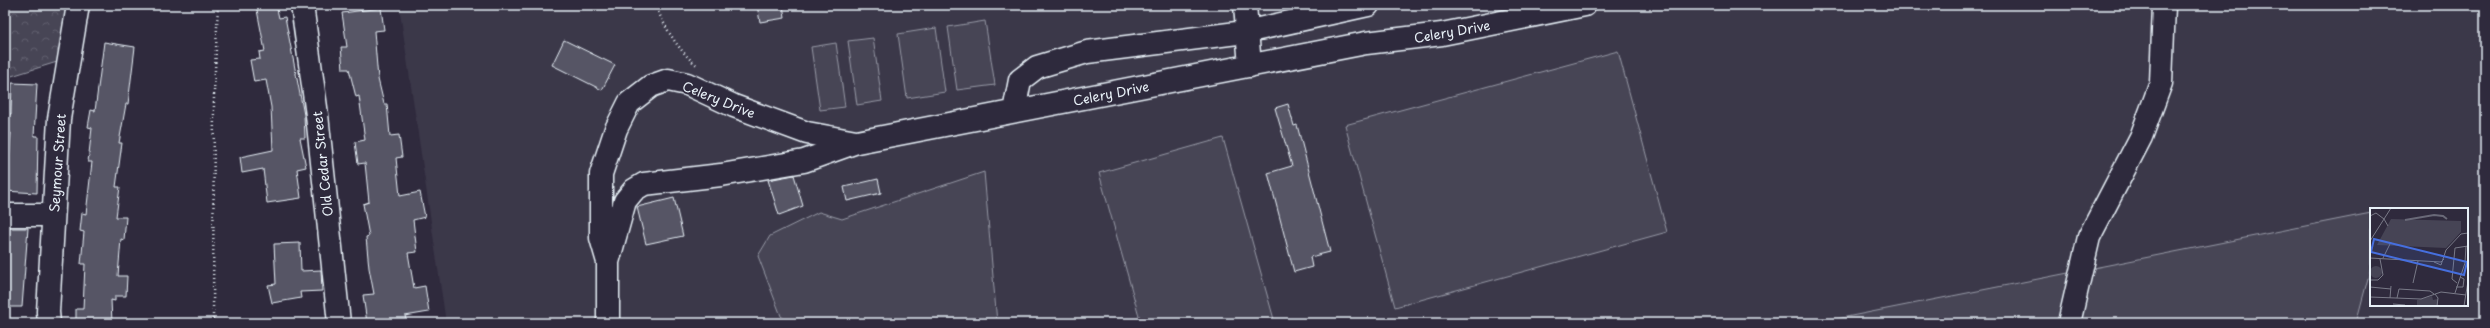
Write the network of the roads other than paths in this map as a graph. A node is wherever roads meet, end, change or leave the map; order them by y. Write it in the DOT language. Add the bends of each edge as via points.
graph roads {
  1 [pos="78,5"];
  2 [pos="302,5"];
  3 [pos="1245,5"];
  4 [pos="1368,5"];
  5 [pos="1512,5"];
  6 [pos="1585,5"];
  7 [pos="2164,5"];
  8 [pos="1245,32"];
  9 [pos="1366,44"];
  10 [pos="1250,66"];
  11 [pos="1014,112"];
  12 [pos="857,142"];
  13 [pos="5,215"];
  14 [pos="53,215"];
  15 [pos="608,262"];
  16 [pos="49,323"];
  17 [pos="339,323"];
  18 [pos="608,323"];
  19 [pos="2069,323"];
  1 -- 14 [label="street, Seymour Street" via="59,119"];
  2 -- 17 [label="street, Old Cedar Street" via="317,115"];
  3 -- 8 [label="street"];
  4 -- 8 [label="street"];
  5 -- 9 [label="street, Celery Drive" via="1439,21"];
  6 -- 9 [label="street, Celery Drive" via="1442,34"];
  7 -- 19 [label="street" via="2161,83 2142,137 2089,237"];
  8 -- 10 [label="street"];
  8 -- 11 [label="street" via="1087,52 1059,59 1037,67 1020,80"];
  9 -- 10 [label="street, Celery Drive"];
  10 -- 11 [label="street, Celery Drive"];
  11 -- 12 [label="street, Celery Drive"];
  12 -- 15 [label="street, Celery Drive" via="804,161 644,184 634,190 625,201"];
  12 -- 15 [label="street, Celery Drive" via="807,133 734,106 687,84 668,80 650,86 630,103 616,129 601,174 601,238"];
  13 -- 14 [label="street"];
  14 -- 16 [label="street, Seymour Street"];
  15 -- 18 [label="street, Celery Drive"];
}
